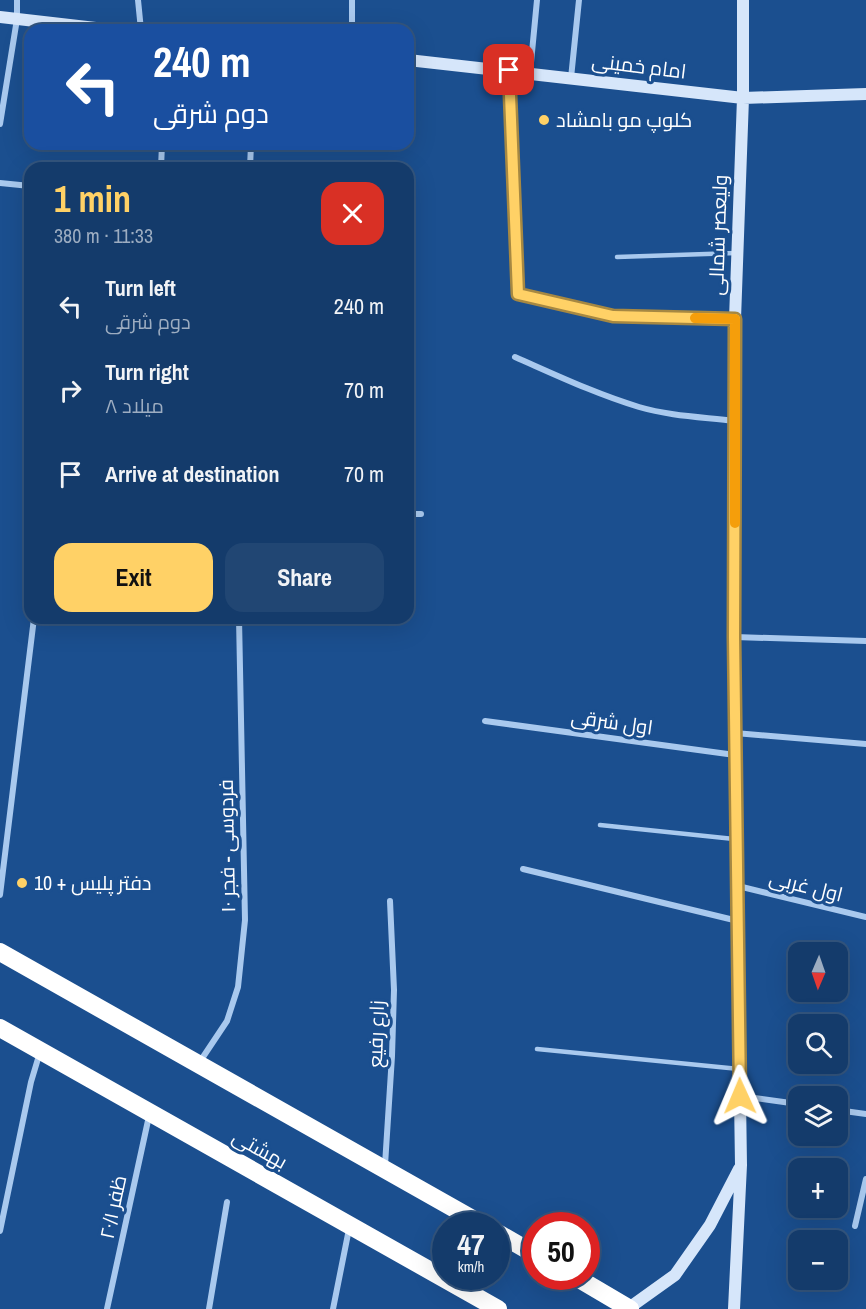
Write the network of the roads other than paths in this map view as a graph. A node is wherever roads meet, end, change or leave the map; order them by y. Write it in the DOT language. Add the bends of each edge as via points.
graph roads {
  1 [pos="17,0"];
  2 [pos="138,0"];
  3 [pos="352,0"];
  4 [pos="537,0"];
  5 [pos="579,0"];
  6 [pos="743,0"];
  7 [pos="0,17"];
  8 [pos="17,20"];
  9 [pos="55,24"];
  10 [pos="140,24"];
  11 [pos="352,24"];
  12 [pos="414,61"];
  13 [pos="509,70"];
  14 [pos="530,73"];
  15 [pos="571,78"];
  16 [pos="866,94"];
  17 [pos="743,98"];
  18 [pos="0,124"];
  19 [pos="0,183"];
  20 [pos="24,185"];
  21 [pos="736,253"];
  22 [pos="617,257"];
  23 [pos="735,319"];
  24 [pos="515,357"];
  25 [pos="735,421"];
  26 [pos="414,514"];
  27 [pos="421,514"];
  28 [pos="32,624"];
  29 [pos="239,624"];
  30 [pos="734,637"];
  31 [pos="866,641"];
  32 [pos="484,721"];
  33 [pos="735,733"];
  34 [pos="866,744"];
  35 [pos="735,755"];
  36 [pos="600,825"];
  37 [pos="737,839"];
  38 [pos="523,869"];
  39 [pos="738,886"];
  40 [pos="0,895"];
  41 [pos="390,901"];
  42 [pos="866,917"];
  43 [pos="738,921"];
  44 [pos="0,952"];
  45 [pos="0,1028"];
  46 [pos="537,1049"];
  47 [pos="40,1051"];
  48 [pos="199,1064"];
  49 [pos="739,1069"];
  50 [pos="740,1096"];
  51 [pos="788,1103"];
  52 [pos="848,1112"];
  53 [pos="150,1113"];
  54 [pos="866,1114"];
  55 [pos="741,1165"];
  56 [pos="385,1168"];
  57 [pos="866,1179"];
  58 [pos="227,1202"];
  59 [pos="460,1212"];
  60 [pos="350,1225"];
  61 [pos="855,1226"];
  62 [pos="0,1231"];
  63 [pos="598,1290"];
  64 [pos="629,1308"];
  65 [pos="107,1309"];
  66 [pos="209,1309"];
  67 [pos="333,1309"];
  68 [pos="498,1309"];
  69 [pos="734,1309"];
  1 -- 8 [label="street"];
  2 -- 10 [label="street"];
  3 -- 11 [label="street"];
  4 -- 14 [label="street"];
  5 -- 15 [label="street"];
  6 -- 17 [label="main road, ولیعصر شمالی"];
  7 -- 8 [label="main road"];
  8 -- 9 [label="main road"];
  8 -- 18 [label="street"];
  12 -- 13 [label="main road, امام خمینی"];
  13 -- 14 [label="main road, امام خمینی"];
  13 -- 23 [label="lane" via="518,294 613,316"];
  14 -- 15 [label="main road, امام خمینی"];
  15 -- 17 [label="main road, امام خمینی"];
  16 -- 17 [label="main road, امام خمینی"];
  17 -- 21 [label="main road, ولیعصر شمالی"];
  19 -- 20 [label="street"];
  21 -- 22 [label="lane"];
  21 -- 23 [label="main road, ولیعصر شمالی"];
  23 -- 25 [label="main road, ولیعصر شمالی"];
  24 -- 25 [label="street" via="640,407"];
  25 -- 30 [label="main road, ولیعصر شمالی"];
  26 -- 27 [label="street"];
  28 -- 40 [label="street"];
  29 -- 48 [label="street, فردوسی - فجر ۱۰" via="245,920 238,987 227,1022"];
  30 -- 31 [label="street"];
  30 -- 33 [label="main road, ولیعصر شمالی"];
  32 -- 35 [label="street, اول شرقی"];
  33 -- 34 [label="street"];
  33 -- 35 [label="main road, ولیعصر شمالی"];
  35 -- 37 [label="main road, ولیعصر شمالی"];
  36 -- 37 [label="lane"];
  37 -- 39 [label="main road, ولیعصر شمالی"];
  38 -- 43 [label="street"];
  39 -- 42 [label="street, اول غربی"];
  39 -- 43 [label="main road, ولیعصر شمالی"];
  41 -- 56 [label="street, زارع رفیع" via="394,1001"];
  43 -- 49 [label="main road, ولیعصر شمالی"];
  44 -- 48 [label="highway"];
  45 -- 47 [label="highway, بهشتی"];
  46 -- 49 [label="lane"];
  47 -- 53 [label="highway, بهشتی"];
  47 -- 62 [label="street"];
  48 -- 56 [label="highway"];
  49 -- 50 [label="main road, ولیعصر شمالی"];
  50 -- 51 [label="street"];
  50 -- 55 [label="main road, ولیعصر شمالی"];
  52 -- 54 [label="street"];
  53 -- 60 [label="highway, بهشتی"];
  53 -- 65 [label="street, ظفر ۲۰/۱"];
  55 -- 64 [label="main road" via="710,1225 675,1275"];
  55 -- 69 [label="main road, ولیعصر شمالی"];
  56 -- 59 [label="highway"];
  57 -- 61 [label="street"];
  58 -- 66 [label="street"];
  60 -- 67 [label="street"];
  60 -- 68 [label="highway, بهشتی"];
  63 -- 64 [label="highway"];
}
